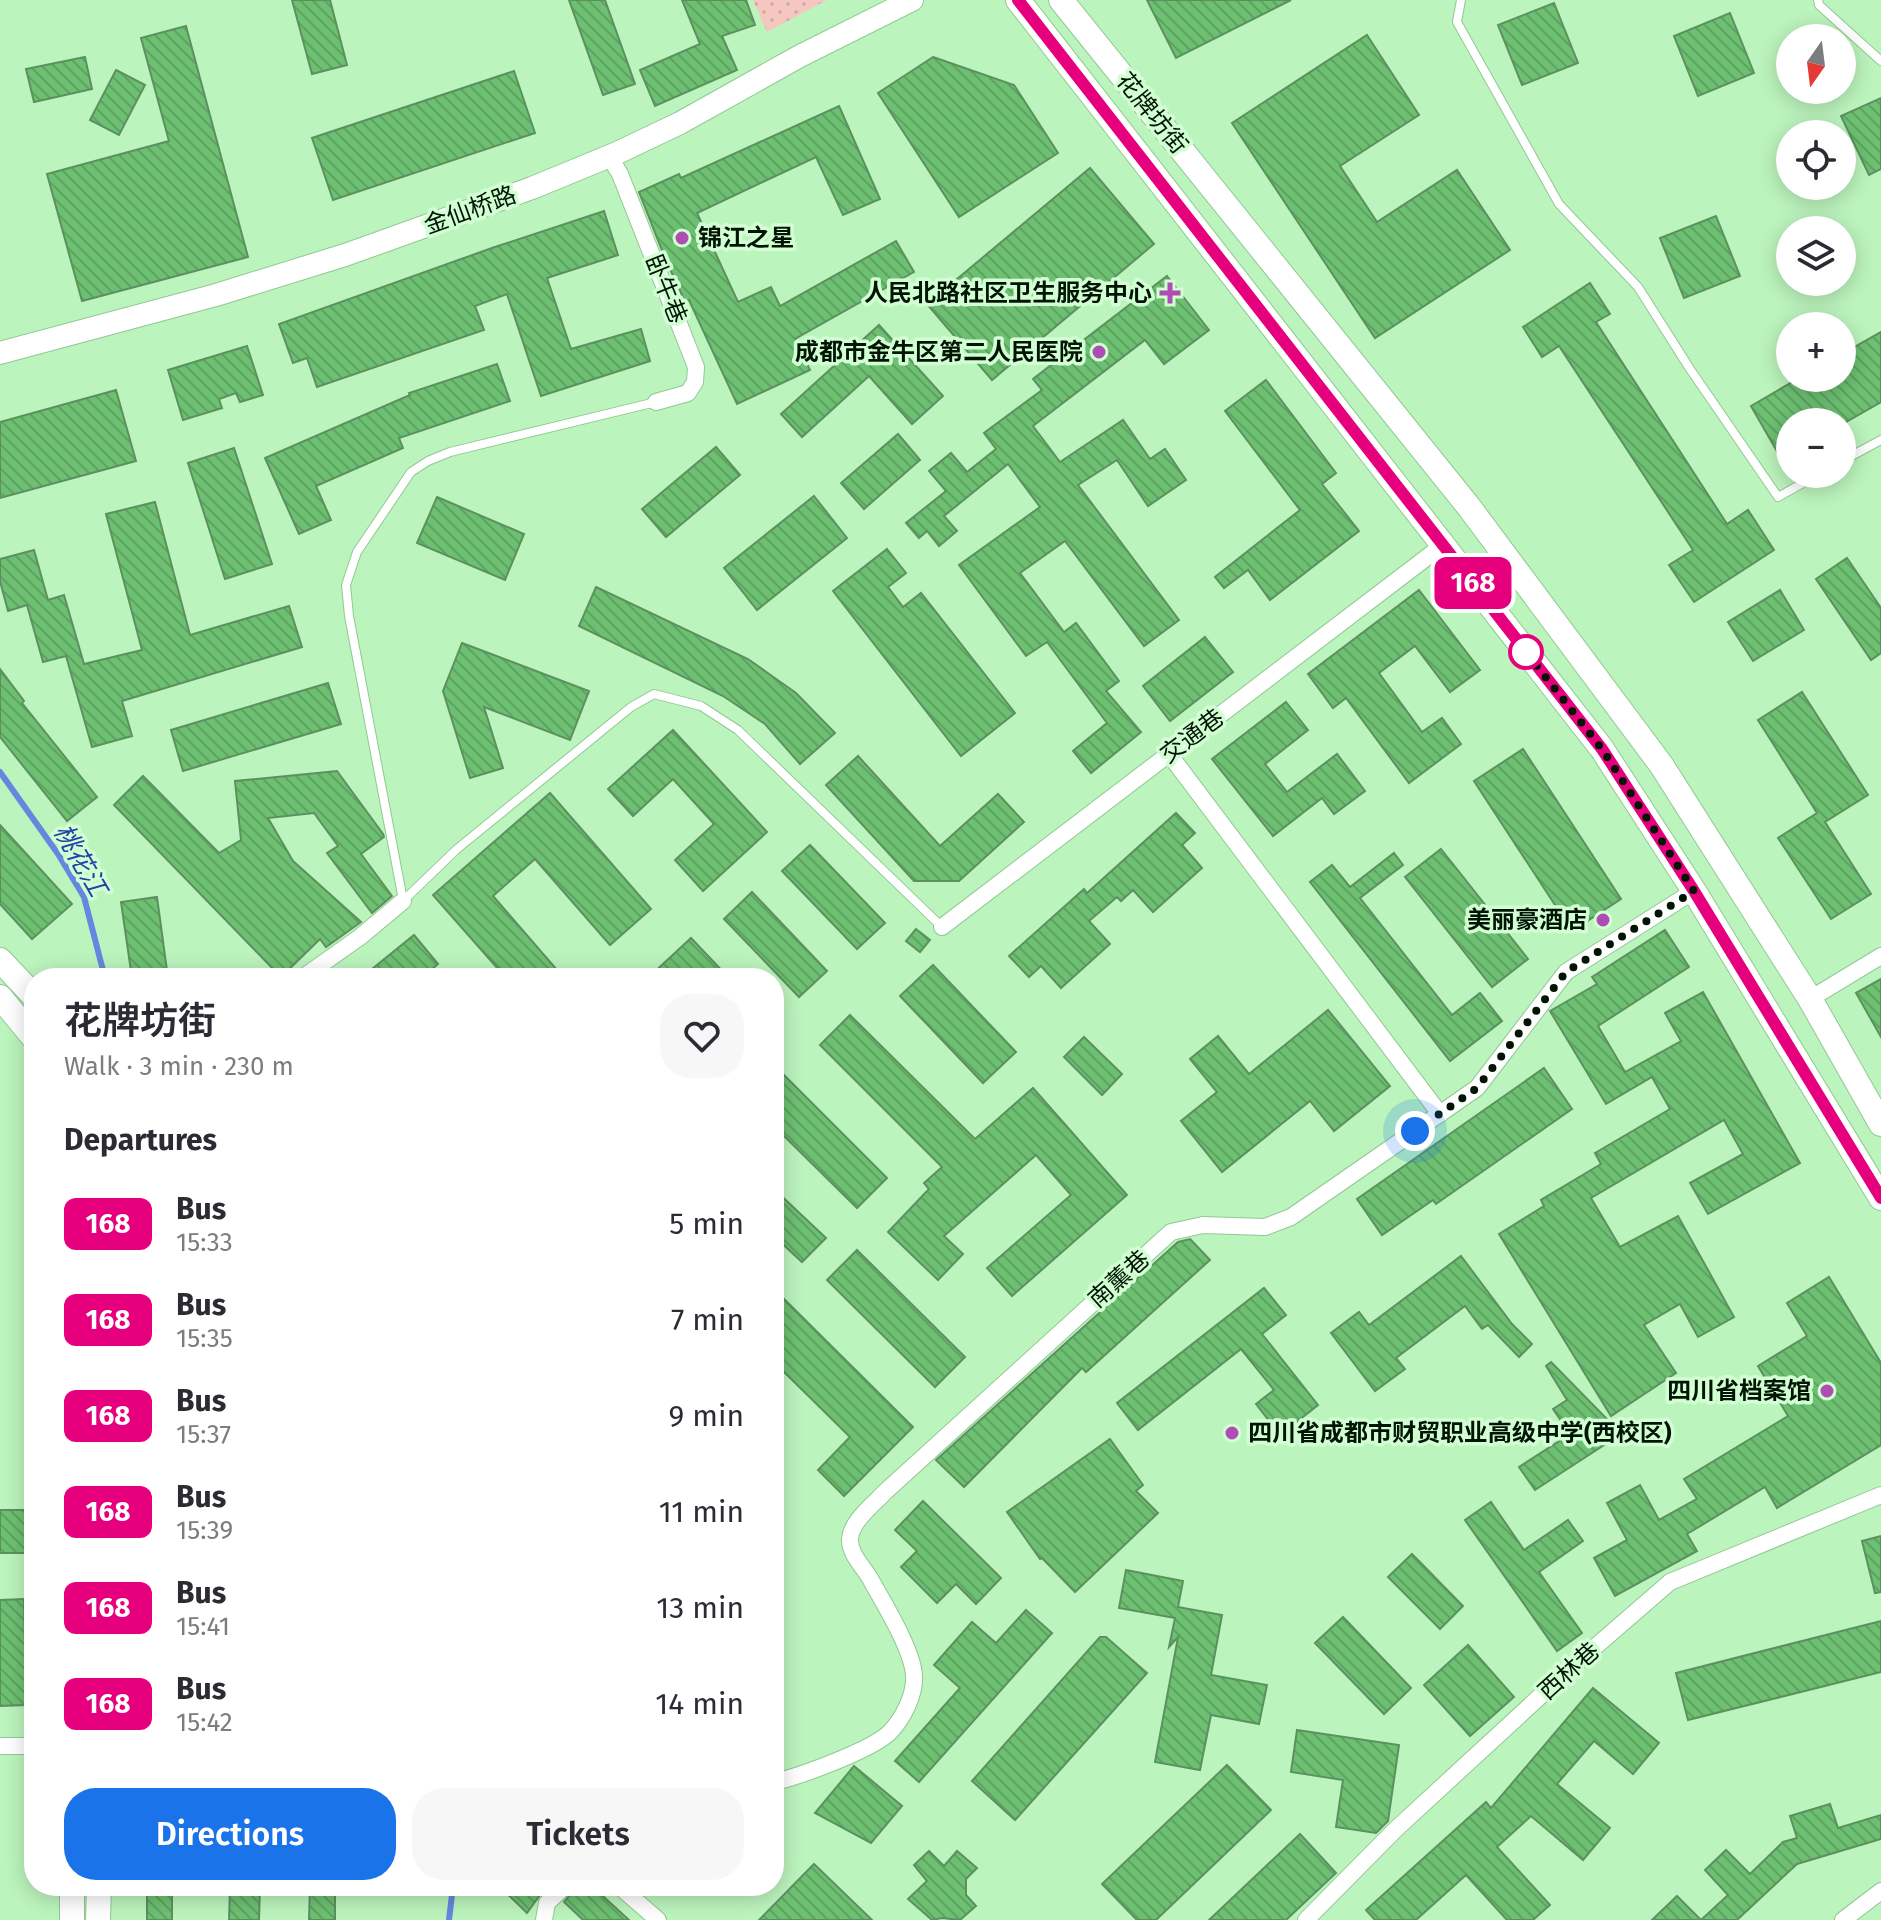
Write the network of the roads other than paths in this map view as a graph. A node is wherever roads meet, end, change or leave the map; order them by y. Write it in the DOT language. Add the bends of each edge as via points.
graph roads {
  1 [pos="912,0"];
  2 [pos="1018,0"];
  3 [pos="1061,0"];
  4 [pos="1461,0"];
  5 [pos="1818,0"];
  6 [pos="1880,59"];
  7 [pos="609,156"];
  8 [pos="0,353"];
  9 [pos="656,402"];
  10 [pos="1881,440"];
  11 [pos="1856,453"];
  12 [pos="1794,488"];
  13 [pos="1443,545"];
  14 [pos="1169,754"];
  15 [pos="1694,891"];
  16 [pos="403,901"];
  17 [pos="942,927"];
  18 [pos="1881,956"];
  19 [pos="0,960"];
  20 [pos="316,968"];
  21 [pos="24,985"];
  22 [pos="0,997"];
  23 [pos="1810,999"];
  24 [pos="24,1026"];
  25 [pos="1440,1114"];
  26 [pos="1881,1124"];
  27 [pos="1881,1198"];
  28 [pos="1881,1495"];
  29 [pos="0,1746"];
  30 [pos="24,1746"];
  31 [pos="784,1778"];
  32 [pos="1881,1891"];
  33 [pos="72,1896"];
  34 [pos="99,1896"];
  35 [pos="554,1896"];
  36 [pos="630,1896"];
  37 [pos="72,1920"];
  38 [pos="98,1920"];
  39 [pos="544,1920"];
  40 [pos="658,1920"];
  41 [pos="1306,1920"];
  42 [pos="1843,1920"];
  1 -- 7 [label="street, 金仙桥路"];
  2 -- 13 [label="main road, 花牌坊街"];
  3 -- 23 [label="main road, 花牌坊街" via="1469,507 1662,766"];
  4 -- 12 [label="lane" via="1457,22 1559,204 1638,287 1778,497"];
  5 -- 6 [label="lane"];
  7 -- 8 [label="street, 金仙桥路" via="345,255"];
  7 -- 9 [label="street, 卧牛巷" via="696,367 688,393"];
  9 -- 16 [label="lane" via="428,461 411,472 357,552 346,585 349,616"];
  10 -- 11 [label="lane"];
  13 -- 14 [label="street, 交通巷"];
  13 -- 15 [label="main road, 花牌坊街" via="1602,749"];
  14 -- 17 [label="street, 交通巷"];
  14 -- 25 [label="street"];
  15 -- 25 [label="street, 南薰巷" via="1566,972 1487,1078"];
  15 -- 27 [label="main road, 花牌坊街"];
  16 -- 17 [label="lane" via="457,849 631,707 654,694 701,706 738,730"];
  16 -- 20 [label="street"];
  18 -- 23 [label="street"];
  19 -- 21 [label="main road"];
  22 -- 24 [label="main road"];
  23 -- 26 [label="main road, 花牌坊街"];
  25 -- 31 [label="street, 南薰巷" via="1291,1217 1265,1227 1203,1225 1171,1232 886,1491 857,1522 850,1539 853,1554 898,1630 914,1673 913,1691 890,1732 873,1744"];
  28 -- 41 [label="street, 西林巷" via="1670,1582 1408,1818"];
  29 -- 30 [label="street"];
  32 -- 42 [label="street"];
  33 -- 37 [label="main road"];
  34 -- 38 [label="main road"];
  35 -- 39 [label="street" via="547,1903"];
  36 -- 40 [label="street"];
}
